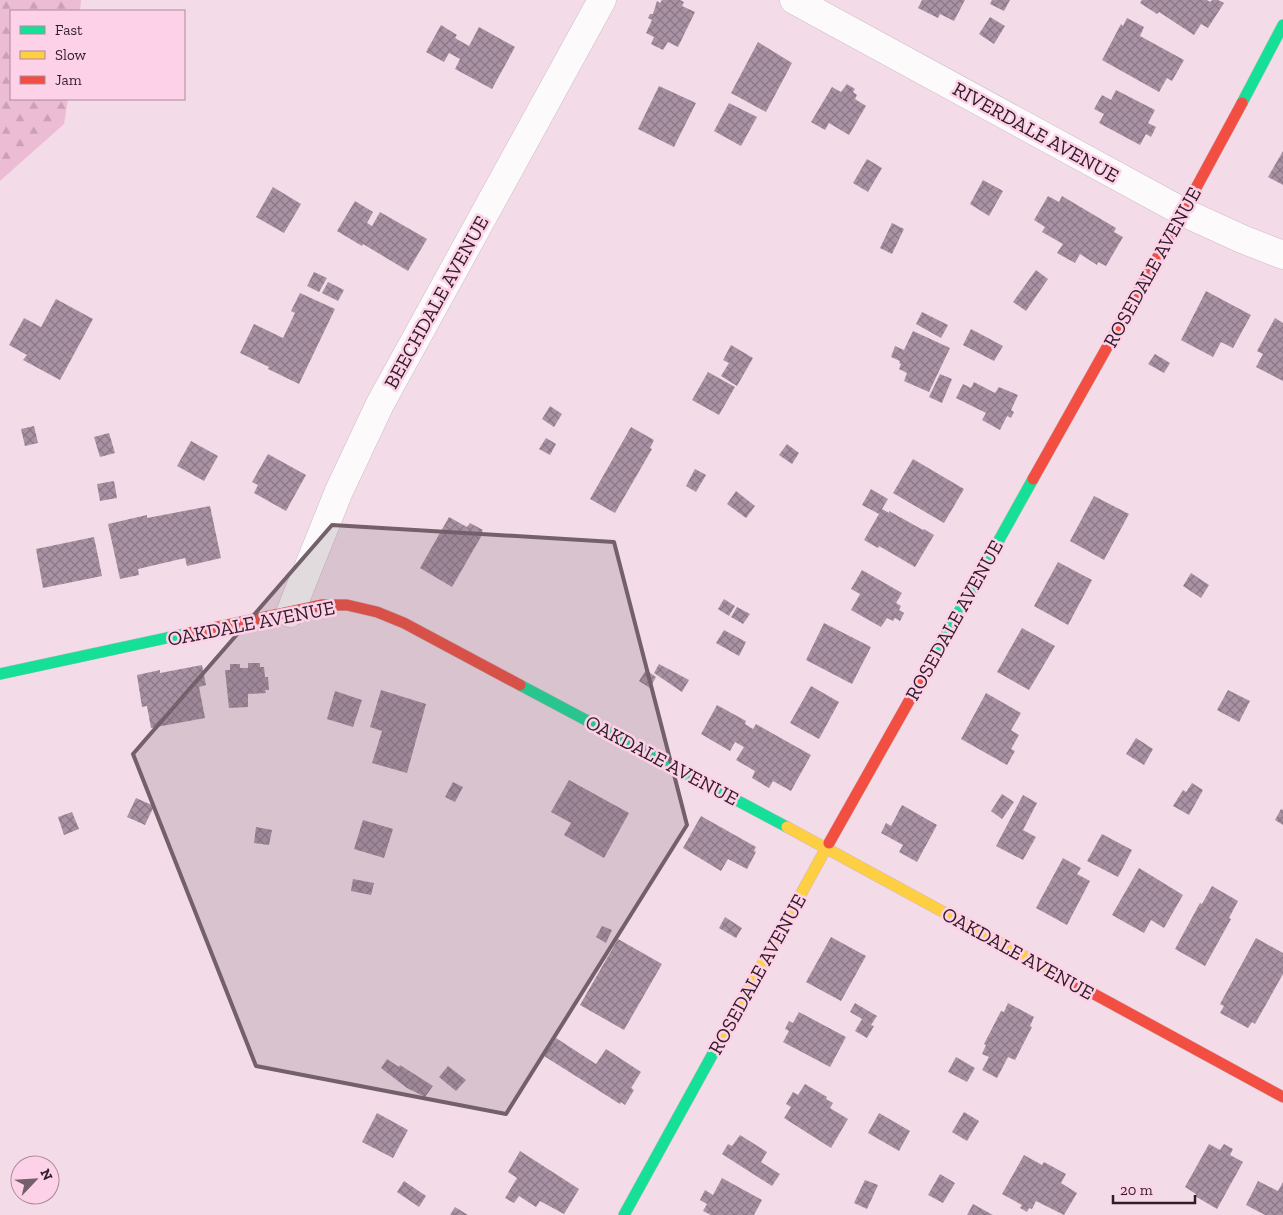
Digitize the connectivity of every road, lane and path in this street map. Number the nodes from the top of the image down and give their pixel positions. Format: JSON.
{"nodes":[{"id":1,"x":602,"y":0,"type":"edge"},
{"id":2,"x":794,"y":0,"type":"edge"},
{"id":3,"x":1283,"y":25,"type":"edge"},
{"id":4,"x":1183,"y":212,"type":"junction"},
{"id":5,"x":1283,"y":256,"type":"edge"},
{"id":6,"x":290,"y":613,"type":"junction"},
{"id":7,"x":0,"y":674,"type":"edge"},
{"id":8,"x":826,"y":848,"type":"junction"},
{"id":9,"x":1283,"y":1097,"type":"edge"},
{"id":10,"x":624,"y":1215,"type":"edge"}],
"edges":[{"from":1,"to":6,"type":"street","name":"BEECHDALE AVENUE"},
{"from":2,"to":4,"type":"street","name":"RIVERDALE AVENUE"},
{"from":3,"to":4,"type":"street","name":"ROSEDALE AVENUE"},
{"from":4,"to":5,"type":"street","name":"RIVERDALE AVENUE"},
{"from":4,"to":8,"type":"street","name":"ROSEDALE AVENUE"},
{"from":6,"to":7,"type":"street","name":"OAKDALE AVENUE"},
{"from":6,"to":8,"type":"street","name":"OAKDALE AVENUE"},
{"from":8,"to":9,"type":"street","name":"OAKDALE AVENUE"},
{"from":8,"to":10,"type":"street","name":"ROSEDALE AVENUE"}]}
